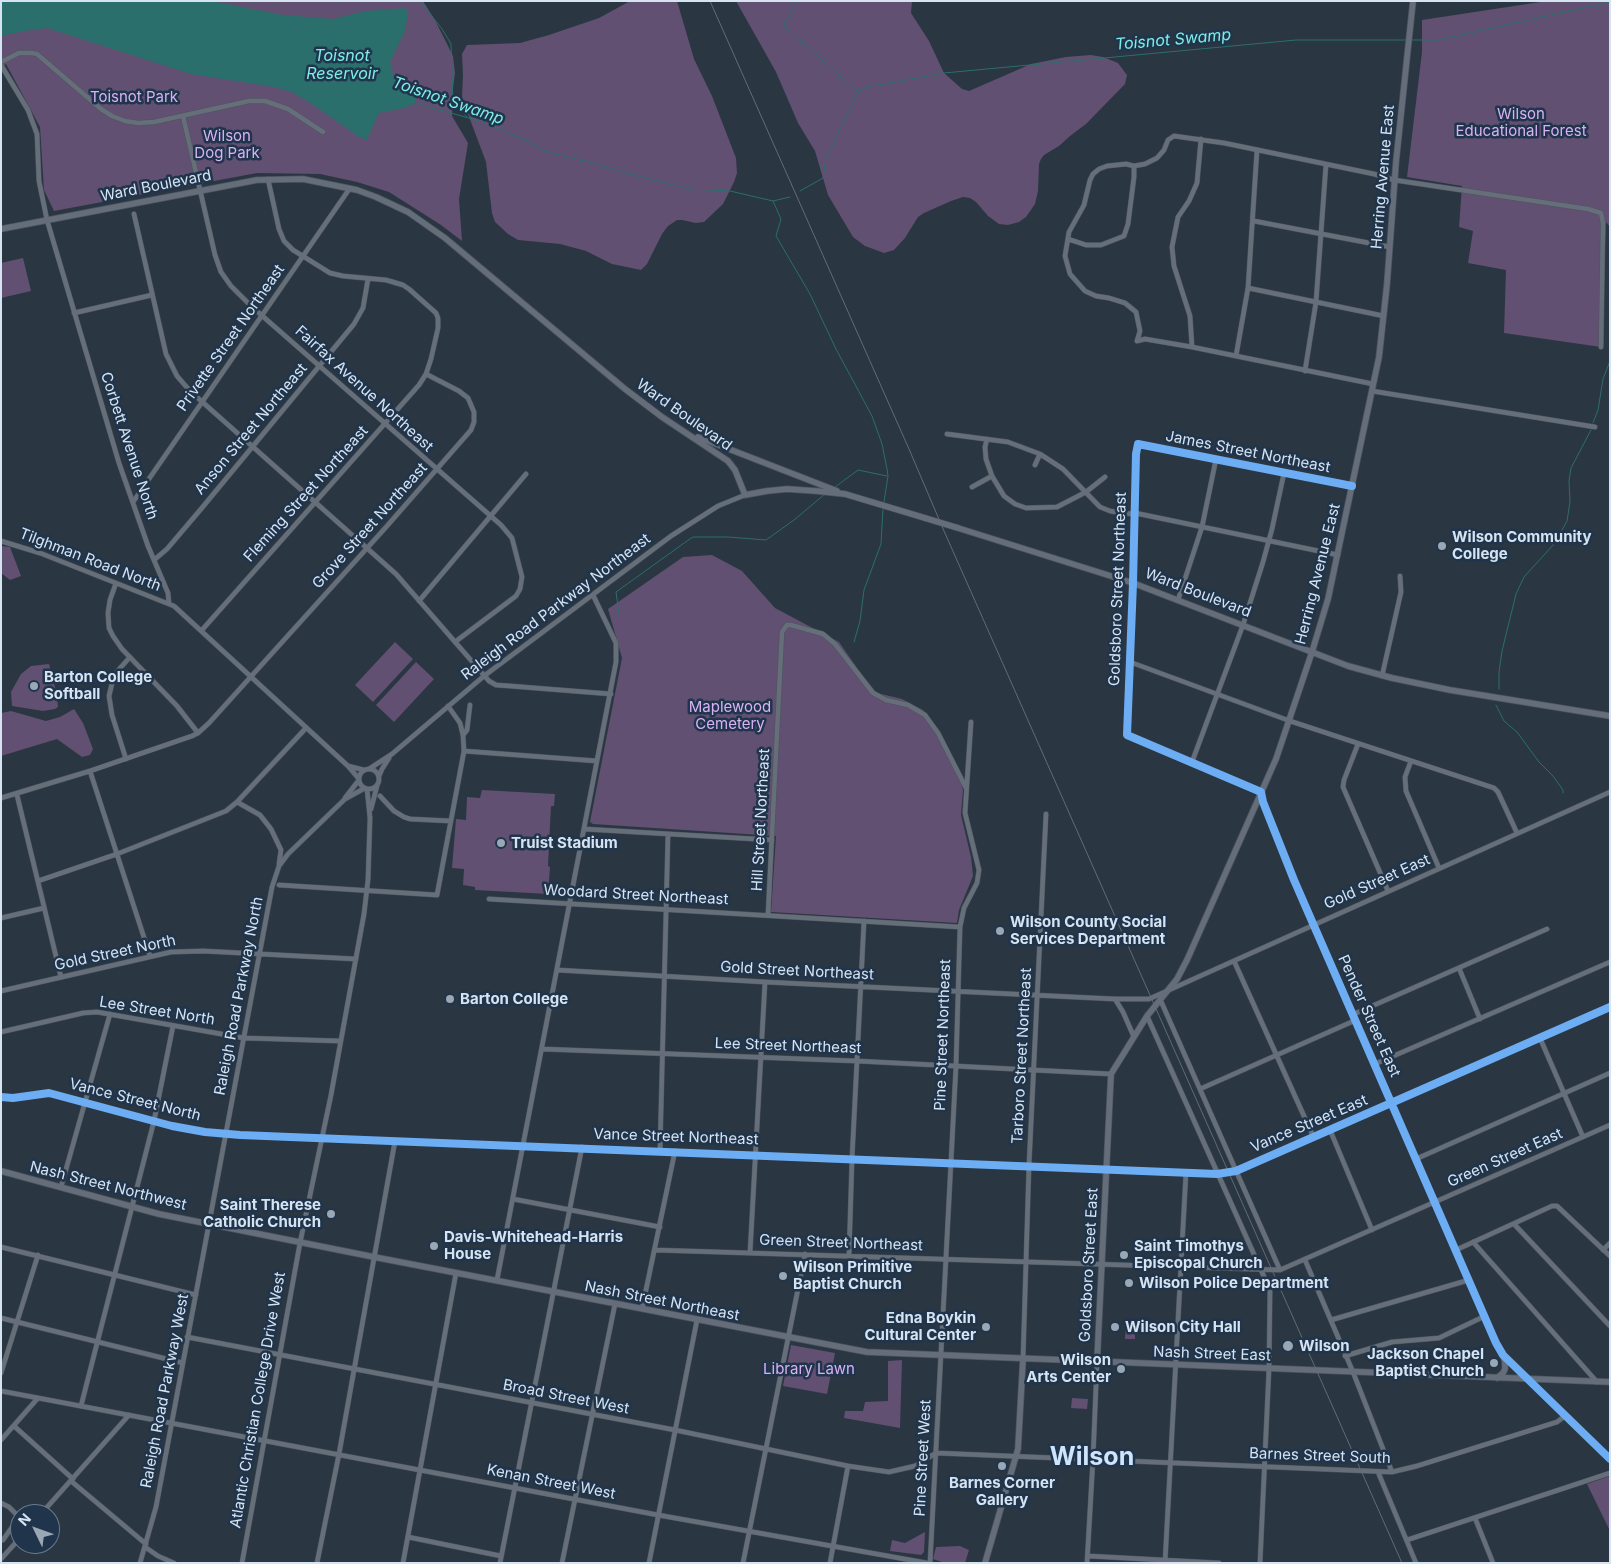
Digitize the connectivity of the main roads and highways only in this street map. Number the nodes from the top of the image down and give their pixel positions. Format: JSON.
{"nodes":[{"id":1,"x":1413,"y":1,"type":"edge"},
{"id":2,"x":1,"y":229,"type":"edge"},
{"id":3,"x":683,"y":431,"type":"junction"},
{"id":4,"x":845,"y":494,"type":"junction"},
{"id":5,"x":1312,"y":652,"type":"junction"},
{"id":6,"x":1609,"y":717,"type":"edge"},
{"id":7,"x":1158,"y":1001,"type":"joint"},
{"id":8,"x":1,"y":1171,"type":"edge"},
{"id":9,"x":300,"y":1242,"type":"joint"},
{"id":10,"x":1503,"y":1355,"type":"road end"},
{"id":11,"x":1023,"y":1359,"type":"junction"},
{"id":12,"x":1097,"y":1362,"type":"junction"},
{"id":13,"x":1496,"y":1378,"type":"junction"},
{"id":14,"x":1610,"y":1382,"type":"edge"},
{"id":15,"x":984,"y":1563,"type":"edge"}],
"edges":[{"from":1,"to":5,"type":"main road","name":"Herring Avenue East"},
{"from":2,"to":3,"type":"main road","name":"Ward Boulevard"},
{"from":3,"to":4,"type":"main road"},
{"from":3,"to":4,"type":"main road","name":"Ward Boulevard"},
{"from":4,"to":5,"type":"main road","name":"Ward Boulevard","bridge":true},
{"from":5,"to":6,"type":"main road","name":"Ward Boulevard"},
{"from":5,"to":7,"type":"main road","name":"Herring Avenue East"},
{"from":7,"to":12,"type":"main road","name":"Goldsboro Street East"},
{"from":8,"to":9,"type":"main road","name":"Nash Street Northwest"},
{"from":9,"to":11,"type":"main road","name":"Nash Street Northeast"},
{"from":10,"to":13,"type":"main road"},
{"from":11,"to":12,"type":"main road","name":"Nash Street East"},
{"from":11,"to":15,"type":"main road"},
{"from":12,"to":13,"type":"main road","name":"Nash Street East"},
{"from":13,"to":14,"type":"main road","name":"Nash Street East"}]}
